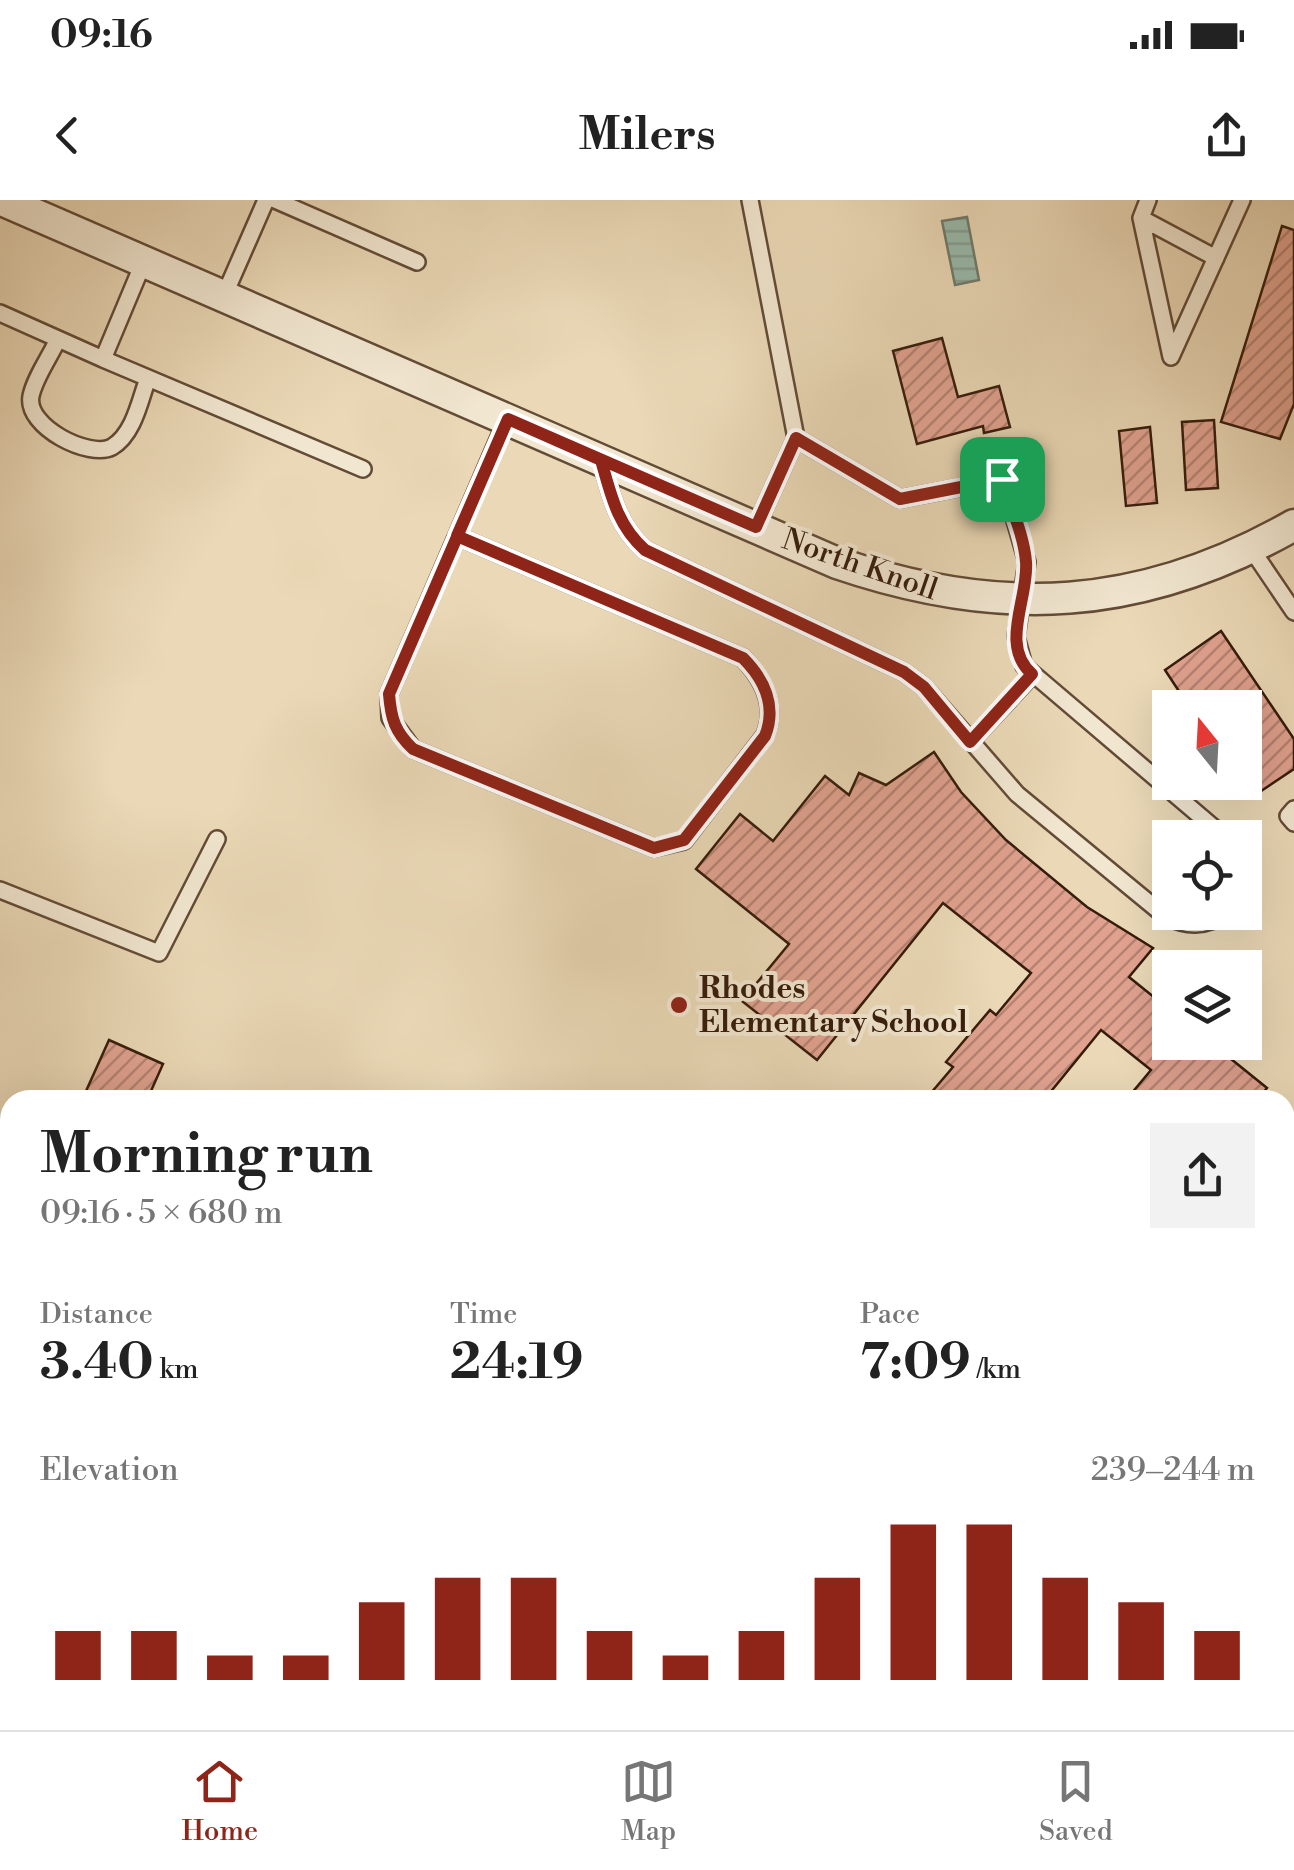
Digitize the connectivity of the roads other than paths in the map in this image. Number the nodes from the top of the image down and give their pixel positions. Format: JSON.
{"nodes":[{"id":1,"x":2,"y":200,"type":"edge"},
{"id":2,"x":266,"y":200,"type":"edge"},
{"id":3,"x":275,"y":200,"type":"edge"},
{"id":4,"x":750,"y":200,"type":"edge"},
{"id":5,"x":1148,"y":200,"type":"edge"},
{"id":6,"x":1242,"y":200,"type":"edge"},
{"id":7,"x":1141,"y":218,"type":"junction"},
{"id":8,"x":1216,"y":258,"type":"junction"},
{"id":9,"x":144,"y":262,"type":"junction"},
{"id":10,"x":417,"y":262,"type":"dead end"},
{"id":11,"x":224,"y":296,"type":"junction"},
{"id":12,"x":0,"y":313,"type":"edge"},
{"id":13,"x":58,"y":339,"type":"junction"},
{"id":14,"x":103,"y":359,"type":"junction"},
{"id":15,"x":148,"y":378,"type":"junction"},
{"id":16,"x":508,"y":419,"type":"junction"},
{"id":17,"x":796,"y":438,"type":"junction"},
{"id":18,"x":601,"y":460,"type":"junction"},
{"id":19,"x":363,"y":469,"type":"dead end"},
{"id":20,"x":1294,"y":525,"type":"edge"},
{"id":21,"x":756,"y":527,"type":"junction"},
{"id":22,"x":457,"y":536,"type":"junction"},
{"id":23,"x":1250,"y":547,"type":"junction"},
{"id":24,"x":1022,"y":600,"type":"junction"},
{"id":25,"x":1294,"y":612,"type":"edge"},
{"id":26,"x":1032,"y":674,"type":"junction"},
{"id":27,"x":970,"y":742,"type":"junction"},
{"id":28,"x":1294,"y":809,"type":"edge"},
{"id":29,"x":1205,"y":820,"type":"edge"},
{"id":30,"x":1294,"y":823,"type":"edge"},
{"id":31,"x":217,"y":839,"type":"dead end"},
{"id":32,"x":0,"y":890,"type":"edge"},
{"id":33,"x":1152,"y":905,"type":"edge"}],
"edges":[{"from":1,"to":9,"type":"street","name":"North Knoll"},
{"from":2,"to":11,"type":"lane"},
{"from":3,"to":10,"type":"lane"},
{"from":4,"to":17,"type":"lane"},
{"from":5,"to":7,"type":"lane"},
{"from":6,"to":8,"type":"lane"},
{"from":7,"to":8,"type":"lane"},
{"from":7,"to":8,"type":"lane"},
{"from":9,"to":11,"type":"street","name":"North Knoll"},
{"from":9,"to":14,"type":"lane"},
{"from":11,"to":16,"type":"street","name":"North Knoll"},
{"from":12,"to":13,"type":"lane"},
{"from":13,"to":14,"type":"lane"},
{"from":13,"to":15,"type":"lane"},
{"from":14,"to":15,"type":"lane"},
{"from":15,"to":19,"type":"lane"},
{"from":16,"to":18,"type":"street","name":"North Knoll"},
{"from":16,"to":22,"type":"lane"},
{"from":17,"to":21,"type":"lane"},
{"from":17,"to":24,"type":"lane"},
{"from":18,"to":21,"type":"street","name":"North Knoll"},
{"from":18,"to":27,"type":"lane"},
{"from":20,"to":23,"type":"street","name":"North Knoll"},
{"from":21,"to":24,"type":"street","name":"North Knoll"},
{"from":22,"to":22,"type":"lane"},
{"from":23,"to":24,"type":"street","name":"North Knoll"},
{"from":23,"to":25,"type":"lane"},
{"from":24,"to":26,"type":"lane"},
{"from":26,"to":27,"type":"lane"},
{"from":26,"to":29,"type":"lane"},
{"from":27,"to":33,"type":"lane"},
{"from":28,"to":30,"type":"lane"},
{"from":31,"to":32,"type":"lane"}]}
